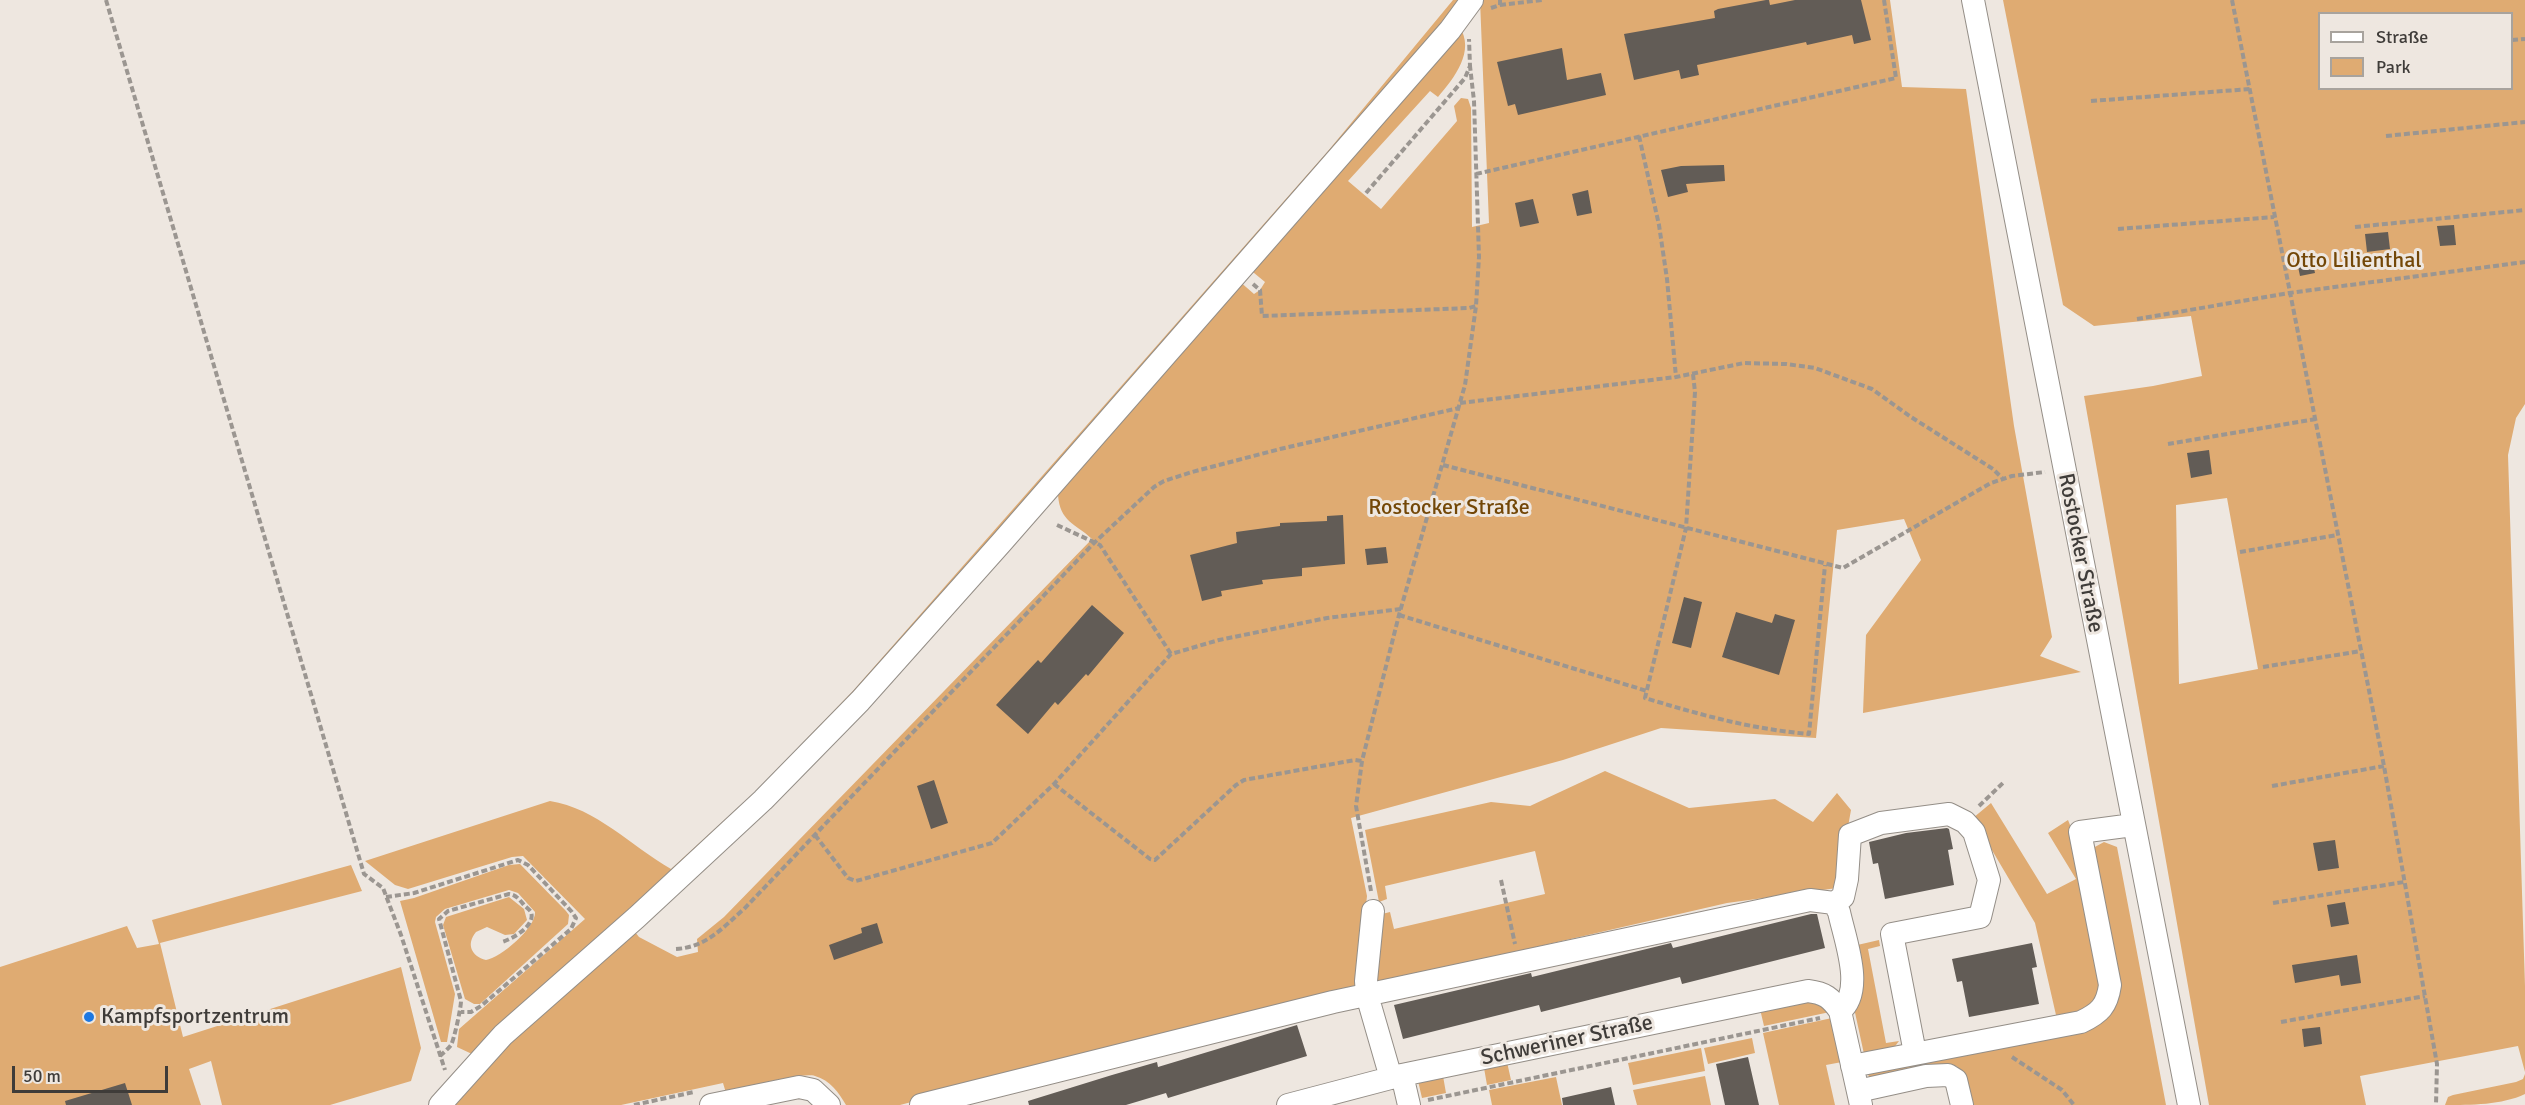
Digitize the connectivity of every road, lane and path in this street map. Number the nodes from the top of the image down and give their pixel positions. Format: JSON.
{"nodes":[{"id":1,"x":106,"y":0,"type":"edge"},
{"id":2,"x":1542,"y":0,"type":"edge"},
{"id":3,"x":1884,"y":0,"type":"edge"},
{"id":4,"x":1973,"y":0,"type":"edge"},
{"id":5,"x":2232,"y":0,"type":"edge"},
{"id":6,"x":1500,"y":5,"type":"dead end"},
{"id":7,"x":1466,"y":8,"type":"edge"},
{"id":8,"x":1470,"y":66,"type":"junction"},
{"id":9,"x":2250,"y":89,"type":"junction"},
{"id":10,"x":2091,"y":101,"type":"dead end"},
{"id":11,"x":2525,"y":122,"type":"edge"},
{"id":12,"x":1639,"y":136,"type":"junction"},
{"id":13,"x":2386,"y":136,"type":"dead end"},
{"id":14,"x":1476,"y":174,"type":"junction"},
{"id":15,"x":1366,"y":193,"type":"dead end"},
{"id":16,"x":2525,"y":210,"type":"edge"},
{"id":17,"x":2274,"y":217,"type":"junction"},
{"id":18,"x":2355,"y":227,"type":"dead end"},
{"id":19,"x":2118,"y":229,"type":"dead end"},
{"id":20,"x":2525,"y":262,"type":"edge"},
{"id":21,"x":1239,"y":271,"type":"junction"},
{"id":22,"x":2289,"y":293,"type":"junction"},
{"id":23,"x":1476,"y":306,"type":"junction"},
{"id":24,"x":2137,"y":319,"type":"dead end"},
{"id":25,"x":1693,"y":374,"type":"junction"},
{"id":26,"x":1676,"y":377,"type":"junction"},
{"id":27,"x":1459,"y":406,"type":"junction"},
{"id":28,"x":2316,"y":419,"type":"junction"},
{"id":29,"x":2168,"y":444,"type":"dead end"},
{"id":30,"x":1443,"y":465,"type":"junction"},
{"id":31,"x":2064,"y":470,"type":"junction"},
{"id":32,"x":2003,"y":479,"type":"junction"},
{"id":33,"x":1057,"y":525,"type":"dead end"},
{"id":34,"x":1686,"y":528,"type":"junction"},
{"id":35,"x":2337,"y":535,"type":"junction"},
{"id":36,"x":1093,"y":544,"type":"junction"},
{"id":37,"x":2240,"y":552,"type":"dead end"},
{"id":38,"x":1825,"y":565,"type":"junction"},
{"id":39,"x":1401,"y":609,"type":"junction"},
{"id":40,"x":1399,"y":615,"type":"junction"},
{"id":41,"x":2361,"y":651,"type":"junction"},
{"id":42,"x":1172,"y":654,"type":"junction"},
{"id":43,"x":2263,"y":667,"type":"dead end"},
{"id":44,"x":1647,"y":691,"type":"junction"},
{"id":45,"x":1362,"y":761,"type":"junction"},
{"id":46,"x":2384,"y":766,"type":"junction"},
{"id":47,"x":2004,"y":782,"type":"dead end"},
{"id":48,"x":1053,"y":784,"type":"junction"},
{"id":49,"x":2272,"y":786,"type":"dead end"},
{"id":50,"x":1994,"y":790,"type":"dead end"},
{"id":51,"x":2133,"y":825,"type":"junction"},
{"id":52,"x":816,"y":835,"type":"junction"},
{"id":53,"x":1502,"y":880,"type":"dead end"},
{"id":54,"x":2404,"y":882,"type":"junction"},
{"id":55,"x":387,"y":897,"type":"junction"},
{"id":56,"x":1834,"y":903,"type":"junction"},
{"id":57,"x":2273,"y":903,"type":"dead end"},
{"id":58,"x":1373,"y":911,"type":"joint"},
{"id":59,"x":502,"y":942,"type":"dead end"},
{"id":60,"x":676,"y":949,"type":"dead end"},
{"id":61,"x":1519,"y":961,"type":"junction"},
{"id":62,"x":1367,"y":995,"type":"junction"},
{"id":63,"x":2425,"y":996,"type":"junction"},
{"id":64,"x":1840,"y":1011,"type":"junction"},
{"id":65,"x":460,"y":1012,"type":"junction"},
{"id":66,"x":2281,"y":1022,"type":"dead end"},
{"id":67,"x":1987,"y":1040,"type":"junction"},
{"id":68,"x":1915,"y":1053,"type":"junction"},
{"id":69,"x":440,"y":1056,"type":"junction"},
{"id":70,"x":1852,"y":1066,"type":"junction"},
{"id":71,"x":1396,"y":1077,"type":"junction"},
{"id":72,"x":446,"y":1098,"type":"edge"},
{"id":73,"x":704,"y":1098,"type":"edge"},
{"id":74,"x":1859,"y":1098,"type":"edge"},
{"id":75,"x":634,"y":1105,"type":"edge"},
{"id":76,"x":829,"y":1105,"type":"edge"},
{"id":77,"x":921,"y":1105,"type":"edge"},
{"id":78,"x":1288,"y":1105,"type":"edge"},
{"id":79,"x":1409,"y":1105,"type":"edge"},
{"id":80,"x":1962,"y":1105,"type":"edge"},
{"id":81,"x":2074,"y":1105,"type":"edge"},
{"id":82,"x":2189,"y":1105,"type":"edge"},
{"id":83,"x":2436,"y":1105,"type":"edge"}],
"edges":[{"from":1,"to":55,"type":"path"},
{"from":2,"to":6,"type":"path"},
{"from":3,"to":12,"type":"path"},
{"from":4,"to":31,"type":"street","name":"Rostocker Straße"},
{"from":5,"to":9,"type":"path"},
{"from":7,"to":8,"type":"path"},
{"from":7,"to":21,"type":"street"},
{"from":8,"to":14,"type":"path"},
{"from":8,"to":15,"type":"path"},
{"from":9,"to":10,"type":"path"},
{"from":9,"to":17,"type":"path"},
{"from":11,"to":13,"type":"path"},
{"from":12,"to":14,"type":"path"},
{"from":12,"to":26,"type":"path"},
{"from":14,"to":23,"type":"path"},
{"from":16,"to":18,"type":"path"},
{"from":17,"to":19,"type":"path"},
{"from":17,"to":22,"type":"path"},
{"from":20,"to":22,"type":"path"},
{"from":21,"to":23,"type":"path"},
{"from":21,"to":72,"type":"street"},
{"from":22,"to":24,"type":"path"},
{"from":22,"to":28,"type":"path"},
{"from":23,"to":27,"type":"path"},
{"from":25,"to":26,"type":"path"},
{"from":25,"to":32,"type":"path"},
{"from":25,"to":34,"type":"path"},
{"from":26,"to":27,"type":"path"},
{"from":27,"to":30,"type":"path"},
{"from":27,"to":36,"type":"path"},
{"from":28,"to":29,"type":"path"},
{"from":28,"to":35,"type":"path"},
{"from":30,"to":34,"type":"path"},
{"from":30,"to":39,"type":"path"},
{"from":31,"to":32,"type":"path"},
{"from":31,"to":51,"type":"street","name":"Rostocker Straße"},
{"from":32,"to":38,"type":"path"},
{"from":33,"to":36,"type":"path"},
{"from":34,"to":38,"type":"path"},
{"from":34,"to":44,"type":"path"},
{"from":35,"to":37,"type":"path"},
{"from":35,"to":41,"type":"path"},
{"from":36,"to":42,"type":"path"},
{"from":36,"to":52,"type":"path"},
{"from":38,"to":44,"type":"path"},
{"from":39,"to":40,"type":"path"},
{"from":39,"to":42,"type":"path"},
{"from":40,"to":44,"type":"path"},
{"from":40,"to":45,"type":"path"},
{"from":41,"to":43,"type":"path"},
{"from":41,"to":46,"type":"path"},
{"from":42,"to":48,"type":"path"},
{"from":45,"to":48,"type":"path"},
{"from":45,"to":58,"type":"path"},
{"from":46,"to":49,"type":"path"},
{"from":46,"to":54,"type":"path"},
{"from":47,"to":50,"type":"path"},
{"from":48,"to":52,"type":"path"},
{"from":51,"to":67,"type":"street"},
{"from":51,"to":82,"type":"street","name":"Rostocker Straße"},
{"from":52,"to":60,"type":"path"},
{"from":53,"to":61,"type":"path"},
{"from":54,"to":57,"type":"path"},
{"from":54,"to":63,"type":"path"},
{"from":55,"to":65,"type":"path"},
{"from":55,"to":69,"type":"path"},
{"from":56,"to":61,"type":"street"},
{"from":56,"to":64,"type":"street"},
{"from":56,"to":68,"type":"street"},
{"from":58,"to":62,"type":"street"},
{"from":59,"to":65,"type":"path"},
{"from":61,"to":62,"type":"street"},
{"from":62,"to":71,"type":"street"},
{"from":62,"to":77,"type":"street"},
{"from":63,"to":66,"type":"path"},
{"from":63,"to":83,"type":"path"},
{"from":64,"to":70,"type":"street"},
{"from":64,"to":71,"type":"street","name":"Schweriner Straße"},
{"from":64,"to":79,"type":"path"},
{"from":65,"to":69,"type":"path"},
{"from":67,"to":68,"type":"street"},
{"from":67,"to":81,"type":"path"},
{"from":68,"to":70,"type":"street"},
{"from":69,"to":72,"type":"path"},
{"from":70,"to":74,"type":"street"},
{"from":71,"to":78,"type":"street","name":"Schweriner Straße"},
{"from":71,"to":79,"type":"street"},
{"from":73,"to":75,"type":"path"},
{"from":73,"to":76,"type":"street"},
{"from":74,"to":80,"type":"street"}]}
